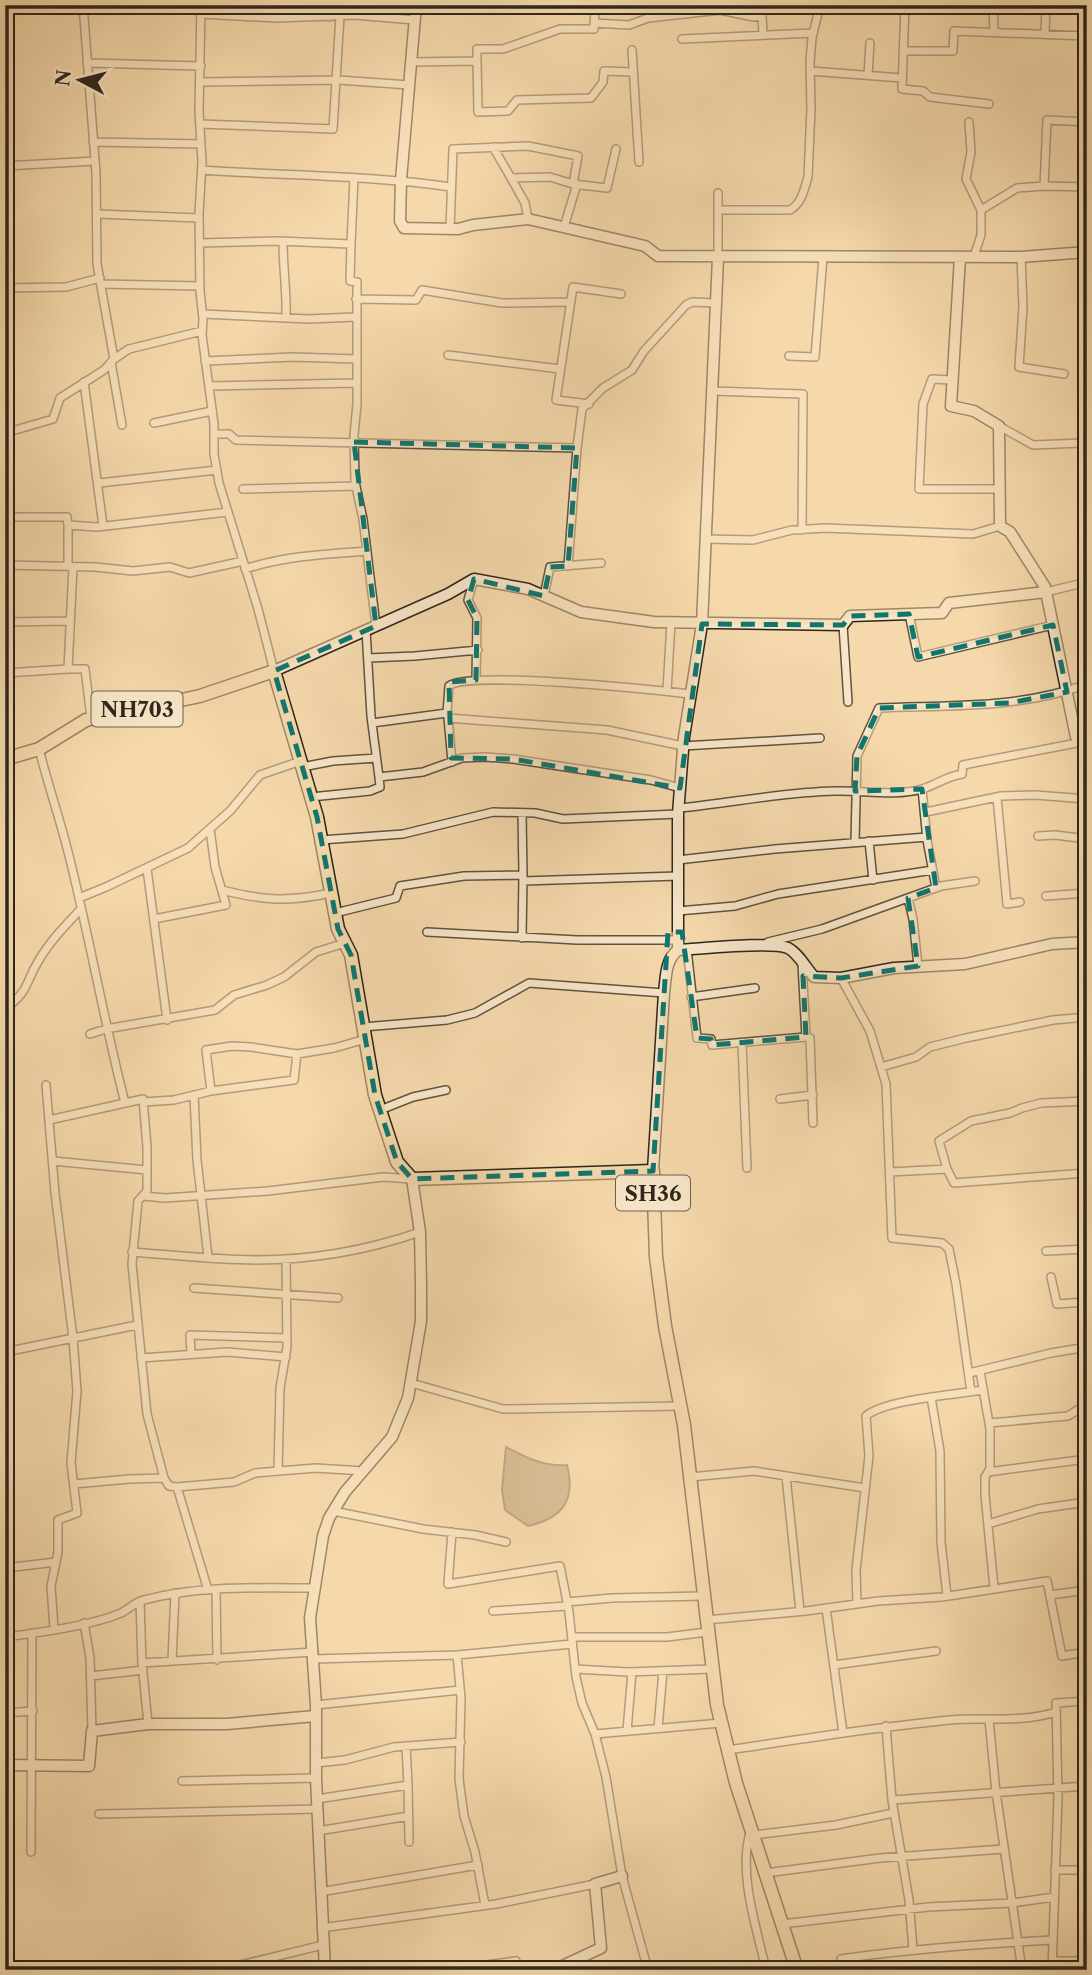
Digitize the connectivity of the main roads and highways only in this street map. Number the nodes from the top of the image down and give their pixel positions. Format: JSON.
{"nodes":[{"id":1,"x":5,"y":759,"type":"edge"},
{"id":2,"x":412,"y":1179,"type":"joint"},
{"id":3,"x":797,"y":1970,"type":"edge"}],
"edges":[{"from":1,"to":2,"type":"highway","number":"NH703"},
{"from":2,"to":3,"type":"highway","number":"SH36"}]}
